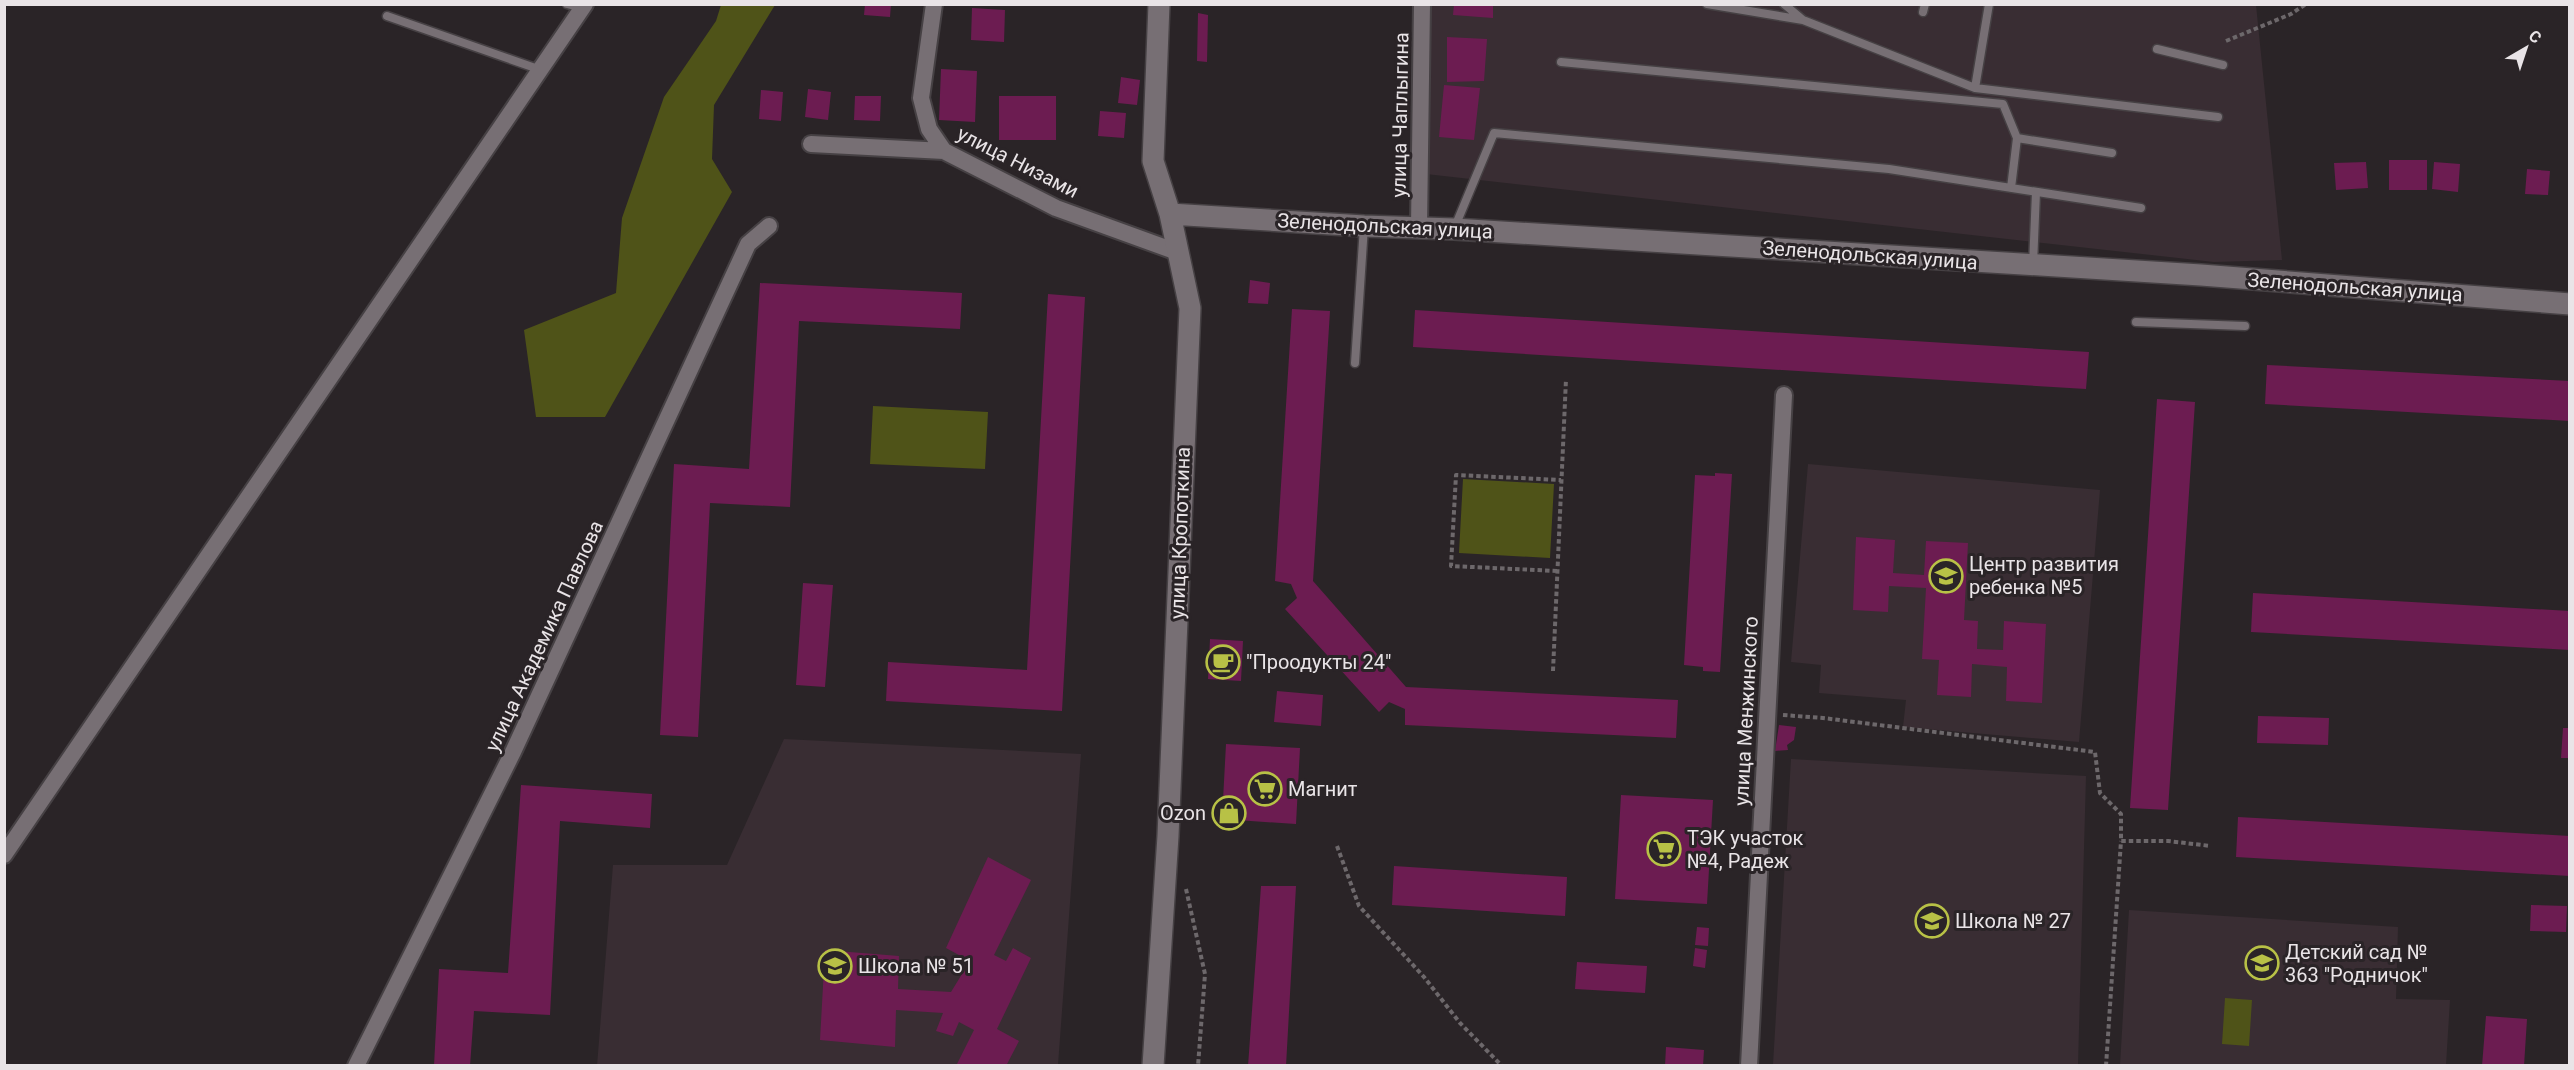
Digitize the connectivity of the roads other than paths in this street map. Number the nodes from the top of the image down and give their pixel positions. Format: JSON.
{"nodes":[{"id":1,"x":934,"y":4,"type":"edge"},
{"id":2,"x":1159,"y":4,"type":"edge"},
{"id":3,"x":1422,"y":4,"type":"edge"},
{"id":4,"x":1707,"y":4,"type":"edge"},
{"id":5,"x":1784,"y":4,"type":"edge"},
{"id":6,"x":1989,"y":4,"type":"edge"},
{"id":7,"x":578,"y":6,"type":"edge"},
{"id":8,"x":387,"y":15,"type":"dead end"},
{"id":9,"x":1803,"y":20,"type":"junction"},
{"id":10,"x":2157,"y":49,"type":"dead end"},
{"id":11,"x":1561,"y":62,"type":"dead end"},
{"id":12,"x":2223,"y":65,"type":"dead end"},
{"id":13,"x":541,"y":70,"type":"junction"},
{"id":14,"x":1975,"y":88,"type":"junction"},
{"id":15,"x":2218,"y":117,"type":"dead end"},
{"id":16,"x":2017,"y":138,"type":"junction"},
{"id":17,"x":811,"y":144,"type":"dead end"},
{"id":18,"x":944,"y":151,"type":"junction"},
{"id":19,"x":2112,"y":153,"type":"dead end"},
{"id":20,"x":2011,"y":188,"type":"junction"},
{"id":21,"x":2036,"y":192,"type":"junction"},
{"id":22,"x":2141,"y":208,"type":"dead end"},
{"id":23,"x":1170,"y":214,"type":"junction"},
{"id":24,"x":769,"y":226,"type":"dead end"},
{"id":25,"x":1364,"y":226,"type":"junction"},
{"id":26,"x":1419,"y":227,"type":"junction"},
{"id":27,"x":1454,"y":229,"type":"junction"},
{"id":28,"x":1180,"y":253,"type":"junction"},
{"id":29,"x":2032,"y":266,"type":"junction"},
{"id":30,"x":2570,"y":304,"type":"edge"},
{"id":31,"x":2136,"y":322,"type":"dead end"},
{"id":32,"x":2245,"y":326,"type":"dead end"},
{"id":33,"x":1355,"y":363,"type":"dead end"},
{"id":34,"x":1784,"y":395,"type":"dead end"},
{"id":35,"x":4,"y":855,"type":"edge"},
{"id":36,"x":356,"y":1065,"type":"edge"},
{"id":37,"x":1153,"y":1065,"type":"edge"},
{"id":38,"x":1749,"y":1065,"type":"edge"}],
"edges":[{"from":1,"to":18,"type":"street","name":"улица Низами"},
{"from":2,"to":23,"type":"street","name":"улица Кропоткина"},
{"from":3,"to":26,"type":"street","name":"улица Чаплыгина"},
{"from":4,"to":9,"type":"lane"},
{"from":5,"to":9,"type":"lane"},
{"from":6,"to":14,"type":"lane"},
{"from":7,"to":13,"type":"street"},
{"from":8,"to":13,"type":"lane"},
{"from":9,"to":14,"type":"lane"},
{"from":10,"to":12,"type":"lane"},
{"from":11,"to":16,"type":"lane"},
{"from":13,"to":35,"type":"street"},
{"from":14,"to":15,"type":"lane"},
{"from":16,"to":19,"type":"lane"},
{"from":16,"to":20,"type":"lane"},
{"from":17,"to":18,"type":"street"},
{"from":18,"to":28,"type":"street","name":"улица Низами"},
{"from":20,"to":21,"type":"lane"},
{"from":20,"to":27,"type":"lane"},
{"from":21,"to":22,"type":"lane"},
{"from":21,"to":29,"type":"lane"},
{"from":23,"to":25,"type":"street","name":"Зеленодольская улица"},
{"from":23,"to":28,"type":"street","name":"улица Кропоткина"},
{"from":24,"to":36,"type":"street","name":"улица Академика Павлова"},
{"from":25,"to":26,"type":"street","name":"Зеленодольская улица"},
{"from":25,"to":33,"type":"lane"},
{"from":26,"to":27,"type":"street","name":"Зеленодольская улица"},
{"from":27,"to":29,"type":"street","name":"Зеленодольская улица"},
{"from":28,"to":37,"type":"street","name":"улица Кропоткина"},
{"from":29,"to":30,"type":"street","name":"Зеленодольская улица"},
{"from":31,"to":32,"type":"lane"},
{"from":34,"to":38,"type":"street","name":"улица Менжинского"}]}
